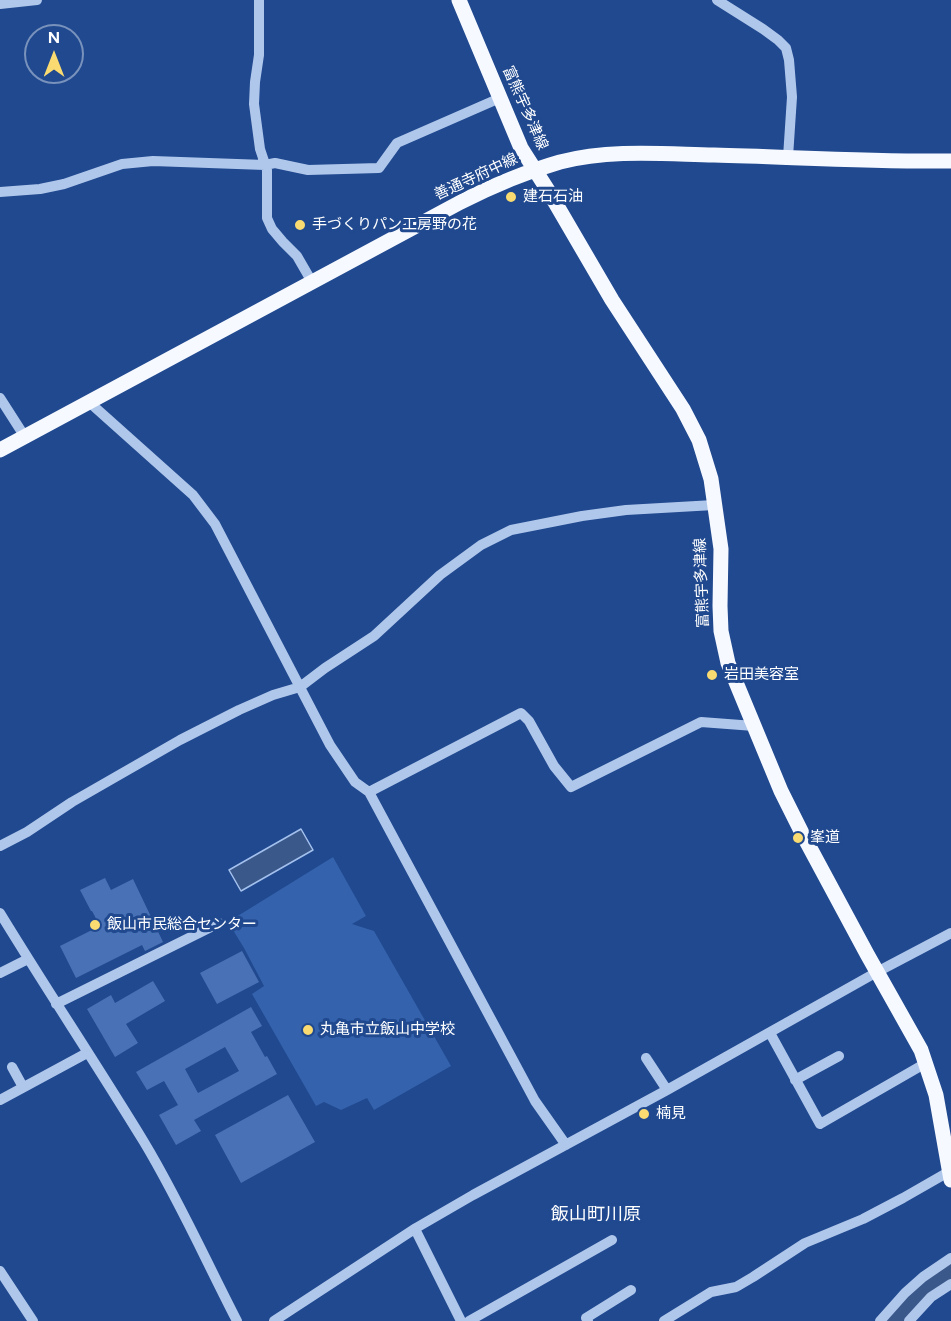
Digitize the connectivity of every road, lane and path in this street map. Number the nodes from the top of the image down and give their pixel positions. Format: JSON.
{"nodes":[{"id":1,"x":37,"y":0,"type":"edge"},
{"id":2,"x":259,"y":0,"type":"edge"},
{"id":3,"x":459,"y":0,"type":"edge"},
{"id":4,"x":717,"y":0,"type":"edge"},
{"id":5,"x":0,"y":4,"type":"edge"},
{"id":6,"x":500,"y":98,"type":"junction"},
{"id":7,"x":788,"y":157,"type":"junction"},
{"id":8,"x":951,"y":162,"type":"edge"},
{"id":9,"x":265,"y":165,"type":"junction"},
{"id":10,"x":535,"y":170,"type":"junction"},
{"id":11,"x":0,"y":192,"type":"edge"},
{"id":12,"x":312,"y":282,"type":"junction"},
{"id":13,"x":0,"y":398,"type":"edge"},
{"id":14,"x":89,"y":402,"type":"junction"},
{"id":15,"x":25,"y":437,"type":"junction"},
{"id":16,"x":0,"y":450,"type":"edge"},
{"id":17,"x":714,"y":505,"type":"junction"},
{"id":18,"x":300,"y":687,"type":"junction"},
{"id":19,"x":754,"y":726,"type":"junction"},
{"id":20,"x":369,"y":792,"type":"junction"},
{"id":21,"x":0,"y":846,"type":"edge"},
{"id":22,"x":0,"y":913,"type":"edge"},
{"id":23,"x":219,"y":923,"type":"dead end"},
{"id":24,"x":951,"y":933,"type":"edge"},
{"id":25,"x":28,"y":959,"type":"junction"},
{"id":26,"x":877,"y":972,"type":"junction"},
{"id":27,"x":0,"y":973,"type":"edge"},
{"id":28,"x":56,"y":1004,"type":"junction"},
{"id":29,"x":770,"y":1033,"type":"junction"},
{"id":30,"x":87,"y":1053,"type":"junction"},
{"id":31,"x":839,"y":1056,"type":"dead end"},
{"id":32,"x":646,"y":1058,"type":"dead end"},
{"id":33,"x":926,"y":1063,"type":"junction"},
{"id":34,"x":12,"y":1067,"type":"dead end"},
{"id":35,"x":795,"y":1080,"type":"junction"},
{"id":36,"x":23,"y":1087,"type":"junction"},
{"id":37,"x":667,"y":1090,"type":"junction"},
{"id":38,"x":0,"y":1100,"type":"edge"},
{"id":39,"x":566,"y":1145,"type":"junction"},
{"id":40,"x":950,"y":1175,"type":"edge"},
{"id":41,"x":415,"y":1229,"type":"junction"},
{"id":42,"x":612,"y":1240,"type":"dead end"},
{"id":43,"x":951,"y":1258,"type":"edge"},
{"id":44,"x":0,"y":1271,"type":"edge"},
{"id":45,"x":951,"y":1284,"type":"edge"},
{"id":46,"x":631,"y":1290,"type":"dead end"},
{"id":47,"x":33,"y":1321,"type":"edge"},
{"id":48,"x":237,"y":1321,"type":"edge"},
{"id":49,"x":274,"y":1321,"type":"edge"},
{"id":50,"x":461,"y":1321,"type":"edge"},
{"id":51,"x":469,"y":1321,"type":"edge"},
{"id":52,"x":588,"y":1321,"type":"edge"},
{"id":53,"x":664,"y":1321,"type":"edge"},
{"id":54,"x":880,"y":1321,"type":"edge"},
{"id":55,"x":909,"y":1321,"type":"edge"}],
"edges":[{"from":1,"to":5,"type":"street"},
{"from":2,"to":9,"type":"street"},
{"from":3,"to":6,"type":"main road","name":"富熊宇多津線"},
{"from":4,"to":7,"type":"street"},
{"from":6,"to":9,"type":"street"},
{"from":6,"to":10,"type":"main road","name":"富熊宇多津線"},
{"from":7,"to":8,"type":"main road","name":"善通寺府中線"},
{"from":7,"to":10,"type":"main road","name":"善通寺府中線"},
{"from":9,"to":11,"type":"street"},
{"from":9,"to":12,"type":"street"},
{"from":10,"to":12,"type":"main road","name":"善通寺府中線"},
{"from":10,"to":17,"type":"main road","name":"富熊宇多津線"},
{"from":12,"to":14,"type":"main road","name":"善通寺府中線"},
{"from":13,"to":15,"type":"street"},
{"from":14,"to":15,"type":"main road","name":"善通寺府中線"},
{"from":14,"to":18,"type":"street"},
{"from":15,"to":16,"type":"main road","name":"善通寺府中線"},
{"from":17,"to":18,"type":"street"},
{"from":17,"to":19,"type":"main road","name":"富熊宇多津線"},
{"from":18,"to":20,"type":"street"},
{"from":18,"to":21,"type":"street"},
{"from":19,"to":20,"type":"street"},
{"from":19,"to":26,"type":"main road","name":"富熊宇多津線"},
{"from":20,"to":39,"type":"street"},
{"from":22,"to":25,"type":"street"},
{"from":23,"to":28,"type":"street"},
{"from":24,"to":26,"type":"street"},
{"from":25,"to":27,"type":"street"},
{"from":25,"to":28,"type":"street"},
{"from":26,"to":29,"type":"street"},
{"from":26,"to":33,"type":"main road","name":"富熊宇多津線"},
{"from":28,"to":30,"type":"street"},
{"from":29,"to":35,"type":"street"},
{"from":29,"to":37,"type":"street"},
{"from":30,"to":36,"type":"street"},
{"from":30,"to":48,"type":"street"},
{"from":31,"to":35,"type":"street"},
{"from":32,"to":37,"type":"street"},
{"from":33,"to":35,"type":"street"},
{"from":33,"to":40,"type":"main road","name":"富熊宇多津線"},
{"from":34,"to":36,"type":"street"},
{"from":36,"to":38,"type":"street"},
{"from":37,"to":39,"type":"street"},
{"from":39,"to":41,"type":"street"},
{"from":40,"to":53,"type":"street"},
{"from":41,"to":49,"type":"street"},
{"from":41,"to":50,"type":"street"},
{"from":42,"to":51,"type":"street"},
{"from":43,"to":54,"type":"street"},
{"from":44,"to":47,"type":"street"},
{"from":45,"to":55,"type":"street"},
{"from":46,"to":52,"type":"street"}]}
